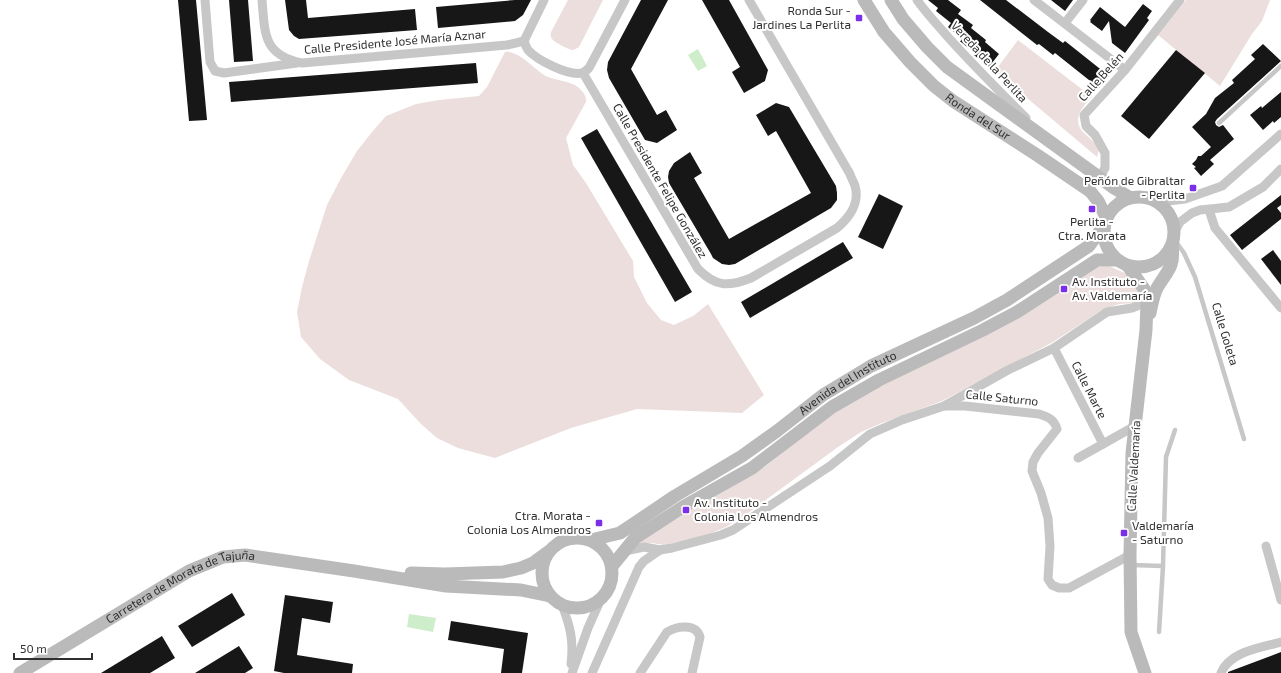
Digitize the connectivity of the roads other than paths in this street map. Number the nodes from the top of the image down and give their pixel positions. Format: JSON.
{"nodes":[{"id":1,"x":205,"y":0,"type":"edge"},
{"id":2,"x":262,"y":0,"type":"edge"},
{"id":3,"x":544,"y":0,"type":"edge"},
{"id":4,"x":625,"y":0,"type":"edge"},
{"id":5,"x":749,"y":0,"type":"edge"},
{"id":6,"x":864,"y":0,"type":"edge"},
{"id":7,"x":891,"y":0,"type":"edge"},
{"id":8,"x":918,"y":0,"type":"edge"},
{"id":9,"x":1034,"y":0,"type":"edge"},
{"id":10,"x":1083,"y":0,"type":"edge"},
{"id":11,"x":1180,"y":0,"type":"edge"},
{"id":12,"x":1065,"y":23,"type":"junction"},
{"id":13,"x":524,"y":41,"type":"junction"},
{"id":14,"x":302,"y":63,"type":"junction"},
{"id":15,"x":1281,"y":66,"type":"edge"},
{"id":16,"x":1125,"y":70,"type":"junction"},
{"id":17,"x":583,"y":73,"type":"junction"},
{"id":18,"x":1219,"y":123,"type":"dead end"},
{"id":19,"x":1281,"y":134,"type":"edge"},
{"id":20,"x":1046,"y":139,"type":"junction"},
{"id":21,"x":1281,"y":169,"type":"edge"},
{"id":22,"x":1100,"y":177,"type":"junction"},
{"id":23,"x":1129,"y":197,"type":"junction"},
{"id":24,"x":1159,"y":202,"type":"junction"},
{"id":25,"x":1209,"y":210,"type":"junction"},
{"id":26,"x":1105,"y":222,"type":"junction"},
{"id":27,"x":1174,"y":238,"type":"junction"},
{"id":28,"x":1123,"y":263,"type":"junction"},
{"id":29,"x":1150,"y":301,"type":"junction"},
{"id":30,"x":1132,"y":308,"type":"junction"},
{"id":31,"x":1281,"y":308,"type":"edge"},
{"id":32,"x":1146,"y":326,"type":"junction"},
{"id":33,"x":1054,"y":348,"type":"junction"},
{"id":34,"x":944,"y":406,"type":"junction"},
{"id":35,"x":1135,"y":426,"type":"junction"},
{"id":36,"x":1175,"y":430,"type":"dead end"},
{"id":37,"x":1244,"y":439,"type":"dead end"},
{"id":38,"x":1103,"y":444,"type":"junction"},
{"id":39,"x":1078,"y":458,"type":"dead end"},
{"id":40,"x":591,"y":540,"type":"junction"},
{"id":41,"x":1266,"y":546,"type":"dead end"},
{"id":42,"x":660,"y":550,"type":"junction"},
{"id":43,"x":625,"y":551,"type":"junction"},
{"id":44,"x":548,"y":552,"type":"junction"},
{"id":45,"x":1130,"y":560,"type":"junction"},
{"id":46,"x":612,"y":566,"type":"junction"},
{"id":47,"x":1163,"y":566,"type":"junction"},
{"id":48,"x":354,"y":571,"type":"junction"},
{"id":49,"x":550,"y":596,"type":"junction"},
{"id":50,"x":601,"y":600,"type":"junction"},
{"id":51,"x":1281,"y":600,"type":"edge"},
{"id":52,"x":562,"y":605,"type":"junction"},
{"id":53,"x":1159,"y":632,"type":"dead end"},
{"id":54,"x":1281,"y":642,"type":"edge"},
{"id":55,"x":20,"y":673,"type":"edge"},
{"id":56,"x":571,"y":673,"type":"edge"},
{"id":57,"x":592,"y":673,"type":"edge"},
{"id":58,"x":640,"y":673,"type":"edge"},
{"id":59,"x":692,"y":673,"type":"edge"},
{"id":60,"x":1145,"y":673,"type":"edge"},
{"id":61,"x":1221,"y":673,"type":"edge"}],
"edges":[{"from":1,"to":14,"type":"street"},
{"from":2,"to":14,"type":"street","name":"Calle Presidente José María Aznar"},
{"from":3,"to":13,"type":"street"},
{"from":4,"to":17,"type":"street"},
{"from":5,"to":17,"type":"street","name":"Calle Presidente Felipe González"},
{"from":6,"to":26,"type":"main road","name":"Ronda del Sur"},
{"from":7,"to":20,"type":"main road","name":"Ronda del Sur"},
{"from":8,"to":20,"type":"street","name":"Vereda de la Perlita"},
{"from":9,"to":12,"type":"street"},
{"from":10,"to":12,"type":"street"},
{"from":11,"to":16,"type":"street","name":"Calle Belén"},
{"from":12,"to":16,"type":"street"},
{"from":13,"to":14,"type":"street","name":"Calle Presidente José María Aznar"},
{"from":13,"to":17,"type":"street"},
{"from":15,"to":18,"type":"lane"},
{"from":16,"to":22,"type":"street","name":"Calle Belén"},
{"from":19,"to":24,"type":"street"},
{"from":20,"to":22,"type":"main road","name":"Ronda del Sur"},
{"from":21,"to":25,"type":"street"},
{"from":22,"to":23,"type":"main road","name":"Ronda del Sur"},
{"from":23,"to":24,"type":"main road"},
{"from":23,"to":26,"type":"main road"},
{"from":24,"to":27,"type":"main road"},
{"from":25,"to":27,"type":"street"},
{"from":25,"to":31,"type":"street"},
{"from":26,"to":28,"type":"main road"},
{"from":26,"to":40,"type":"main road","name":"Avenida del Instituto"},
{"from":27,"to":28,"type":"main road"},
{"from":27,"to":29,"type":"main road","name":"Calle Valdemaría"},
{"from":27,"to":37,"type":"lane","name":"Calle Goleta"},
{"from":28,"to":29,"type":"main road","name":"Calle Valdemaría"},
{"from":28,"to":43,"type":"main road","name":"Avenida del Instituto"},
{"from":29,"to":30,"type":"street"},
{"from":29,"to":32,"type":"main road","name":"Calle Valdemaría"},
{"from":30,"to":32,"type":"street"},
{"from":30,"to":33,"type":"street"},
{"from":32,"to":35,"type":"main road","name":"Calle Valdemaría"},
{"from":33,"to":34,"type":"street"},
{"from":33,"to":38,"type":"street","name":"Calle Marte"},
{"from":34,"to":42,"type":"street"},
{"from":34,"to":45,"type":"street","name":"Calle Saturno"},
{"from":35,"to":38,"type":"street"},
{"from":35,"to":45,"type":"main road","name":"Calle Valdemaría"},
{"from":36,"to":47,"type":"lane"},
{"from":38,"to":39,"type":"street"},
{"from":40,"to":44,"type":"main road"},
{"from":40,"to":46,"type":"main road"},
{"from":41,"to":51,"type":"street"},
{"from":42,"to":43,"type":"street"},
{"from":42,"to":57,"type":"street"},
{"from":43,"to":46,"type":"main road","name":"Avenida del Instituto"},
{"from":44,"to":48,"type":"main road","name":"Carretera de Morata de Tajuña"},
{"from":44,"to":49,"type":"main road"},
{"from":45,"to":47,"type":"lane"},
{"from":45,"to":60,"type":"main road","name":"Calle Valdemaría"},
{"from":46,"to":50,"type":"main road"},
{"from":47,"to":53,"type":"lane"},
{"from":48,"to":49,"type":"main road","name":"Carretera de Morata de Tajuña"},
{"from":48,"to":55,"type":"main road","name":"Carretera de Morata de Tajuña"},
{"from":49,"to":52,"type":"main road"},
{"from":50,"to":52,"type":"main road"},
{"from":50,"to":56,"type":"street"},
{"from":52,"to":56,"type":"street"},
{"from":54,"to":61,"type":"street"},
{"from":58,"to":59,"type":"street"}]}
